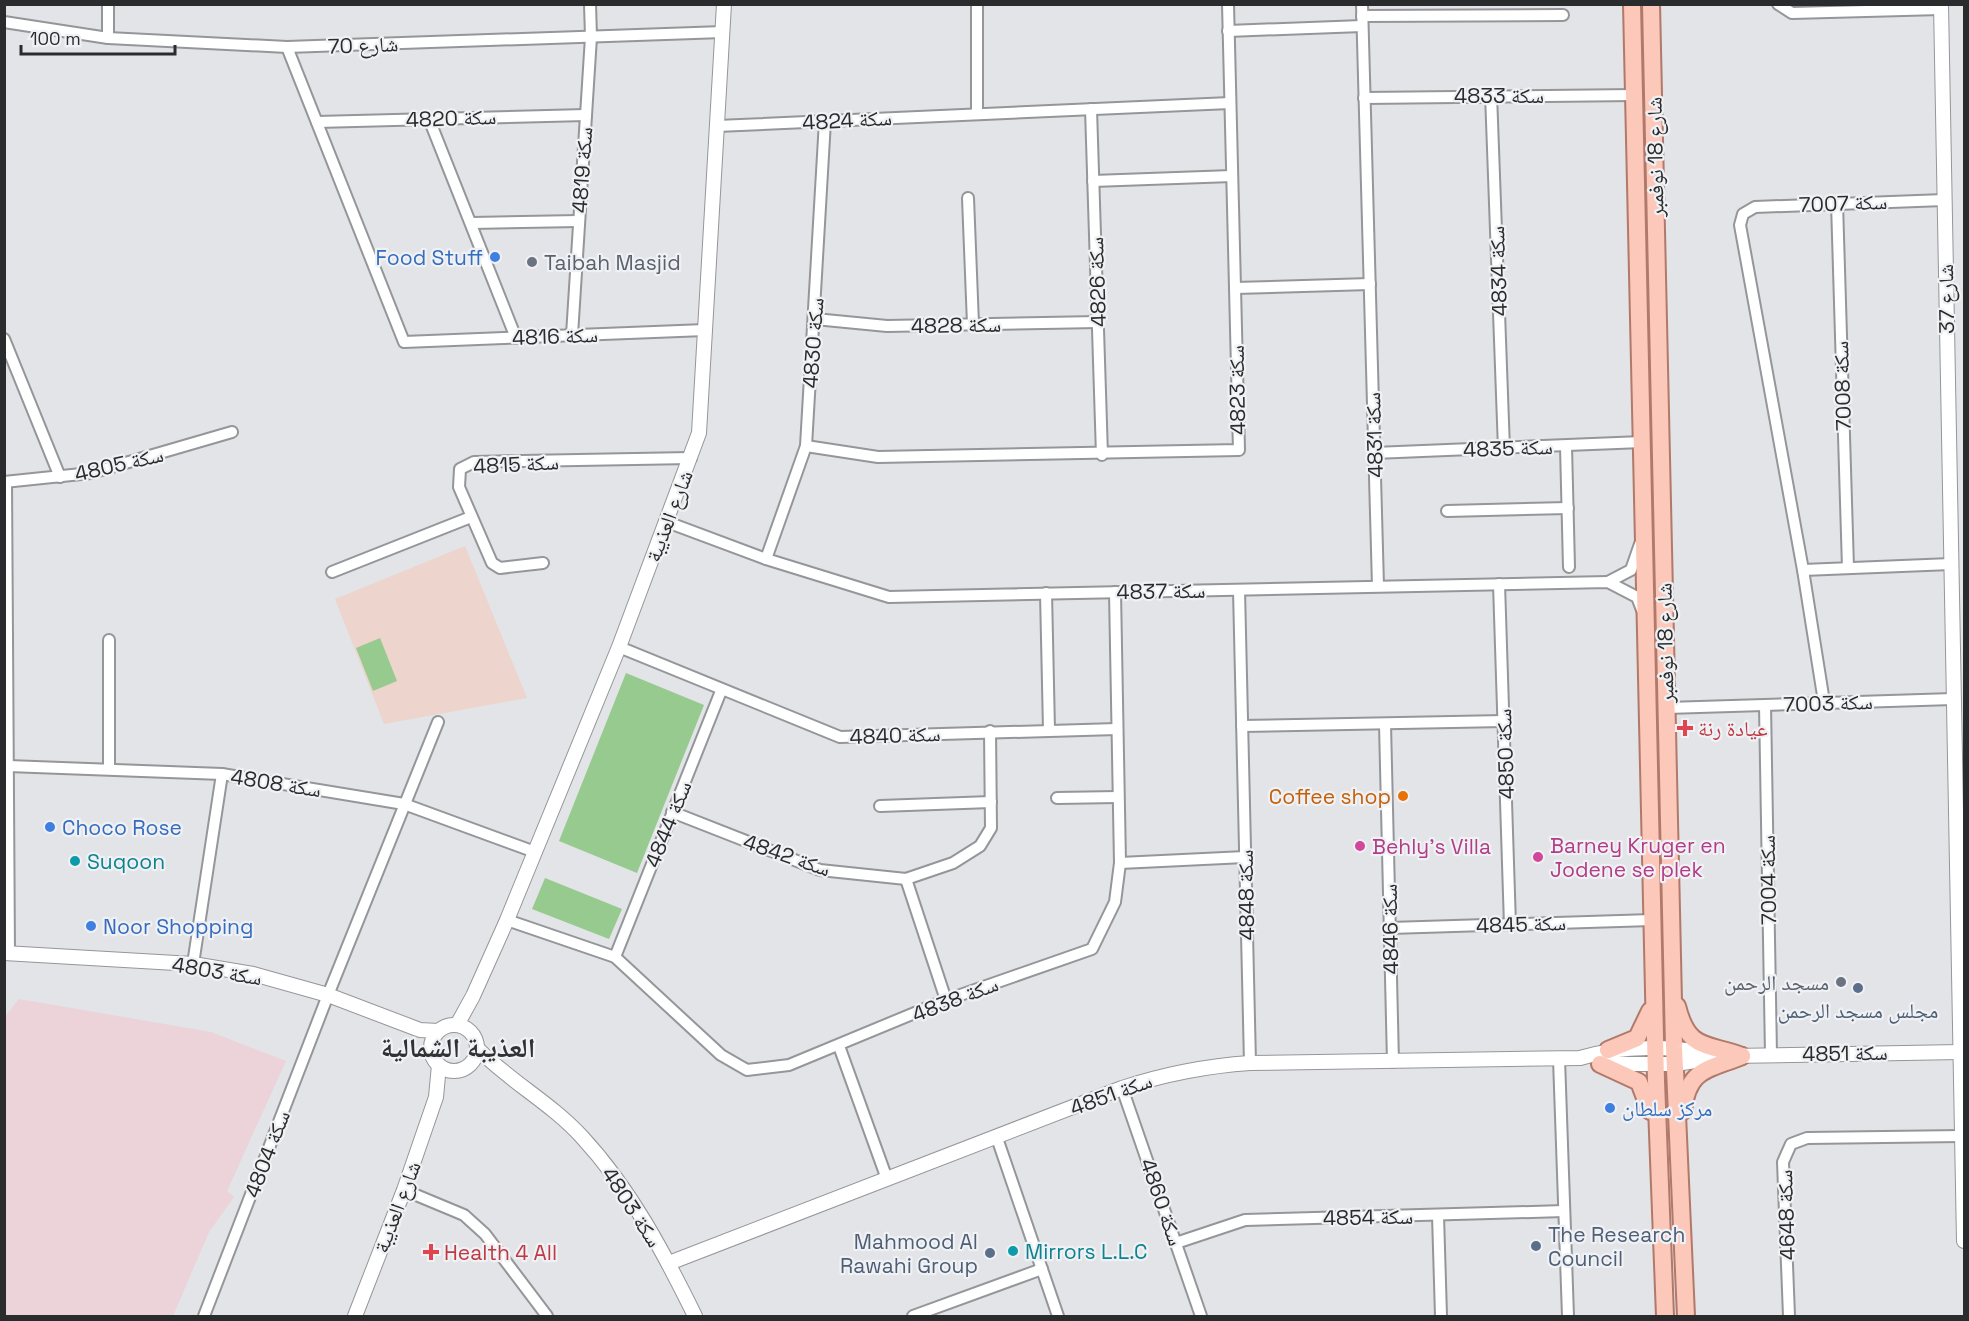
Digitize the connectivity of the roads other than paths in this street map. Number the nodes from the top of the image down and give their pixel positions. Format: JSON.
{"nodes":[{"id":1,"x":108,"y":4,"type":"edge"},
{"id":2,"x":590,"y":4,"type":"edge"},
{"id":3,"x":724,"y":4,"type":"edge"},
{"id":4,"x":976,"y":4,"type":"edge"},
{"id":5,"x":1227,"y":4,"type":"edge"},
{"id":6,"x":1632,"y":4,"type":"edge"},
{"id":7,"x":1651,"y":4,"type":"edge"},
{"id":8,"x":1778,"y":4,"type":"edge"},
{"id":9,"x":1941,"y":7,"type":"edge"},
{"id":10,"x":1563,"y":15,"type":"dead end"},
{"id":11,"x":1362,"y":16,"type":"edge"},
{"id":12,"x":4,"y":22,"type":"edge"},
{"id":13,"x":1228,"y":31,"type":"junction"},
{"id":14,"x":723,"y":32,"type":"junction"},
{"id":15,"x":108,"y":38,"type":"junction"},
{"id":16,"x":591,"y":38,"type":"junction"},
{"id":17,"x":287,"y":47,"type":"junction"},
{"id":18,"x":1491,"y":94,"type":"junction"},
{"id":19,"x":1635,"y":95,"type":"junction"},
{"id":20,"x":1364,"y":98,"type":"junction"},
{"id":21,"x":1230,"y":103,"type":"junction"},
{"id":22,"x":1091,"y":109,"type":"junction"},
{"id":23,"x":586,"y":114,"type":"junction"},
{"id":24,"x":977,"y":114,"type":"junction"},
{"id":25,"x":429,"y":119,"type":"junction"},
{"id":26,"x":825,"y":121,"type":"junction"},
{"id":27,"x":317,"y":122,"type":"junction"},
{"id":28,"x":717,"y":126,"type":"junction"},
{"id":29,"x":1232,"y":176,"type":"junction"},
{"id":30,"x":1094,"y":181,"type":"junction"},
{"id":31,"x":968,"y":198,"type":"dead end"},
{"id":32,"x":1944,"y":200,"type":"junction"},
{"id":33,"x":1837,"y":203,"type":"junction"},
{"id":34,"x":579,"y":221,"type":"junction"},
{"id":35,"x":472,"y":223,"type":"junction"},
{"id":36,"x":1370,"y":284,"type":"junction"},
{"id":37,"x":1234,"y":288,"type":"junction"},
{"id":38,"x":815,"y":319,"type":"junction"},
{"id":39,"x":1098,"y":322,"type":"junction"},
{"id":40,"x":973,"y":324,"type":"junction"},
{"id":41,"x":705,"y":330,"type":"junction"},
{"id":42,"x":572,"y":335,"type":"junction"},
{"id":43,"x":516,"y":338,"type":"junction"},
{"id":44,"x":6,"y":343,"type":"edge"},
{"id":45,"x":232,"y":432,"type":"dead end"},
{"id":46,"x":1642,"y":442,"type":"junction"},
{"id":47,"x":806,"y":446,"type":"junction"},
{"id":48,"x":1566,"y":446,"type":"junction"},
{"id":49,"x":1504,"y":449,"type":"junction"},
{"id":50,"x":1374,"y":453,"type":"junction"},
{"id":51,"x":1102,"y":455,"type":"junction"},
{"id":52,"x":691,"y":458,"type":"junction"},
{"id":53,"x":60,"y":477,"type":"junction"},
{"id":54,"x":5,"y":482,"type":"edge"},
{"id":55,"x":1568,"y":508,"type":"junction"},
{"id":56,"x":1448,"y":511,"type":"dead end"},
{"id":57,"x":471,"y":517,"type":"junction"},
{"id":58,"x":666,"y":522,"type":"junction"},
{"id":59,"x":1643,"y":527,"type":"junction"},
{"id":60,"x":766,"y":558,"type":"junction"},
{"id":61,"x":543,"y":563,"type":"dead end"},
{"id":62,"x":1951,"y":564,"type":"junction"},
{"id":63,"x":1569,"y":567,"type":"dead end"},
{"id":64,"x":1848,"y":568,"type":"junction"},
{"id":65,"x":1803,"y":570,"type":"junction"},
{"id":66,"x":332,"y":572,"type":"dead end"},
{"id":67,"x":1608,"y":582,"type":"junction"},
{"id":68,"x":1499,"y":584,"type":"junction"},
{"id":69,"x":1378,"y":586,"type":"junction"},
{"id":70,"x":1239,"y":590,"type":"junction"},
{"id":71,"x":1115,"y":592,"type":"junction"},
{"id":72,"x":1046,"y":593,"type":"junction"},
{"id":73,"x":1646,"y":622,"type":"junction"},
{"id":74,"x":109,"y":640,"type":"dead end"},
{"id":75,"x":619,"y":648,"type":"junction"},
{"id":76,"x":721,"y":691,"type":"junction"},
{"id":77,"x":1953,"y":699,"type":"junction"},
{"id":78,"x":1824,"y":702,"type":"junction"},
{"id":79,"x":1765,"y":705,"type":"junction"},
{"id":80,"x":1667,"y":708,"type":"junction"},
{"id":81,"x":1504,"y":721,"type":"junction"},
{"id":82,"x":438,"y":722,"type":"dead end"},
{"id":83,"x":1385,"y":724,"type":"junction"},
{"id":84,"x":1242,"y":726,"type":"junction"},
{"id":85,"x":1117,"y":729,"type":"junction"},
{"id":86,"x":1048,"y":730,"type":"junction"},
{"id":87,"x":990,"y":731,"type":"junction"},
{"id":88,"x":8,"y":766,"type":"junction"},
{"id":89,"x":109,"y":769,"type":"junction"},
{"id":90,"x":222,"y":774,"type":"junction"},
{"id":91,"x":1118,"y":797,"type":"junction"},
{"id":92,"x":1057,"y":798,"type":"dead end"},
{"id":93,"x":991,"y":802,"type":"junction"},
{"id":94,"x":404,"y":804,"type":"junction"},
{"id":95,"x":880,"y":807,"type":"dead end"},
{"id":96,"x":672,"y":812,"type":"junction"},
{"id":97,"x":535,"y":852,"type":"junction"},
{"id":98,"x":1245,"y":857,"type":"junction"},
{"id":99,"x":1120,"y":863,"type":"junction"},
{"id":100,"x":906,"y":879,"type":"junction"},
{"id":101,"x":507,"y":920,"type":"junction"},
{"id":102,"x":1652,"y":920,"type":"junction"},
{"id":103,"x":1510,"y":925,"type":"junction"},
{"id":104,"x":1390,"y":928,"type":"junction"},
{"id":105,"x":7,"y":952,"type":"edge"},
{"id":106,"x":615,"y":957,"type":"junction"},
{"id":107,"x":193,"y":964,"type":"junction"},
{"id":108,"x":1653,"y":968,"type":"junction"},
{"id":109,"x":1673,"y":992,"type":"junction"},
{"id":110,"x":328,"y":995,"type":"junction"},
{"id":111,"x":473,"y":996,"type":"junction"},
{"id":112,"x":946,"y":1000,"type":"junction"},
{"id":113,"x":457,"y":1025,"type":"junction"},
{"id":114,"x":472,"y":1033,"type":"junction"},
{"id":115,"x":435,"y":1037,"type":"junction"},
{"id":116,"x":839,"y":1046,"type":"junction"},
{"id":117,"x":477,"y":1048,"type":"junction"},
{"id":118,"x":1960,"y":1052,"type":"junction"},
{"id":119,"x":1771,"y":1055,"type":"junction"},
{"id":120,"x":1655,"y":1056,"type":"junction"},
{"id":121,"x":1675,"y":1056,"type":"junction"},
{"id":122,"x":1736,"y":1056,"type":"junction"},
{"id":123,"x":1604,"y":1057,"type":"junction"},
{"id":124,"x":1559,"y":1059,"type":"junction"},
{"id":125,"x":1392,"y":1062,"type":"junction"},
{"id":126,"x":1250,"y":1063,"type":"junction"},
{"id":127,"x":439,"y":1065,"type":"junction"},
{"id":128,"x":495,"y":1066,"type":"junction"},
{"id":129,"x":465,"y":1067,"type":"junction"},
{"id":130,"x":1122,"y":1088,"type":"junction"},
{"id":131,"x":436,"y":1097,"type":"junction"},
{"id":132,"x":1962,"y":1136,"type":"junction"},
{"id":133,"x":998,"y":1137,"type":"junction"},
{"id":134,"x":1678,"y":1150,"type":"junction"},
{"id":135,"x":1658,"y":1155,"type":"junction"},
{"id":136,"x":887,"y":1179,"type":"junction"},
{"id":137,"x":405,"y":1190,"type":"junction"},
{"id":138,"x":1564,"y":1211,"type":"junction"},
{"id":139,"x":1438,"y":1215,"type":"junction"},
{"id":140,"x":1965,"y":1241,"type":"edge"},
{"id":141,"x":1176,"y":1243,"type":"junction"},
{"id":142,"x":669,"y":1263,"type":"junction"},
{"id":143,"x":1042,"y":1269,"type":"junction"},
{"id":144,"x":209,"y":1315,"type":"edge"},
{"id":145,"x":355,"y":1317,"type":"edge"},
{"id":146,"x":547,"y":1317,"type":"edge"},
{"id":147,"x":695,"y":1317,"type":"edge"},
{"id":148,"x":913,"y":1317,"type":"edge"},
{"id":149,"x":1058,"y":1317,"type":"edge"},
{"id":150,"x":1201,"y":1317,"type":"edge"},
{"id":151,"x":1441,"y":1317,"type":"edge"},
{"id":152,"x":1568,"y":1317,"type":"edge"},
{"id":153,"x":1665,"y":1317,"type":"edge"},
{"id":154,"x":1686,"y":1317,"type":"edge"},
{"id":155,"x":1789,"y":1317,"type":"edge"}],
"edges":[{"from":1,"to":15,"type":"street"},
{"from":2,"to":16,"type":"street","name":"سكة 4819"},
{"from":3,"to":14,"type":"street","name":"شارع العذيبة"},
{"from":4,"to":24,"type":"street"},
{"from":5,"to":13,"type":"street","name":"سكة 4823"},
{"from":6,"to":19,"type":"main road","name":"شارع 18 نوفمبر"},
{"from":7,"to":80,"type":"main road","name":"شارع 18 نوفمبر"},
{"from":8,"to":9,"type":"street"},
{"from":9,"to":32,"type":"street","name":"شارع 37"},
{"from":10,"to":11,"type":"street"},
{"from":11,"to":13,"type":"street"},
{"from":11,"to":20,"type":"street","name":"سكة 4831"},
{"from":12,"to":15,"type":"street","name":"شارع 70"},
{"from":13,"to":21,"type":"street","name":"سكة 4823"},
{"from":14,"to":16,"type":"street","name":"شارع 70"},
{"from":14,"to":28,"type":"street","name":"شارع العذيبة"},
{"from":15,"to":17,"type":"street","name":"شارع 70"},
{"from":16,"to":17,"type":"street","name":"شارع 70"},
{"from":16,"to":23,"type":"street","name":"سكة 4819"},
{"from":17,"to":27,"type":"street"},
{"from":18,"to":19,"type":"street","name":"سكة 4833"},
{"from":18,"to":20,"type":"street","name":"سكة 4833"},
{"from":18,"to":49,"type":"street","name":"سكة 4834"},
{"from":19,"to":46,"type":"main road","name":"شارع 18 نوفمبر"},
{"from":20,"to":36,"type":"street","name":"سكة 4831"},
{"from":21,"to":22,"type":"street","name":"سكة 4824"},
{"from":21,"to":29,"type":"street","name":"سكة 4823"},
{"from":22,"to":24,"type":"street","name":"سكة 4824"},
{"from":22,"to":30,"type":"street","name":"سكة 4826"},
{"from":23,"to":25,"type":"street","name":"سكة 4820"},
{"from":23,"to":34,"type":"street","name":"سكة 4819"},
{"from":24,"to":26,"type":"street","name":"سكة 4824"},
{"from":25,"to":27,"type":"street","name":"سكة 4820"},
{"from":25,"to":35,"type":"street"},
{"from":26,"to":28,"type":"street","name":"سكة 4824"},
{"from":26,"to":38,"type":"street","name":"سكة 4830"},
{"from":27,"to":43,"type":"street","name":"سكة 4816"},
{"from":28,"to":41,"type":"street","name":"شارع العذيبة"},
{"from":29,"to":30,"type":"street"},
{"from":29,"to":37,"type":"street","name":"سكة 4823"},
{"from":30,"to":39,"type":"street","name":"سكة 4826"},
{"from":31,"to":40,"type":"street"},
{"from":32,"to":33,"type":"street","name":"سكة 7007"},
{"from":32,"to":62,"type":"street","name":"شارع 37"},
{"from":33,"to":64,"type":"street","name":"سكة 7008"},
{"from":33,"to":65,"type":"street","name":"سكة 7007"},
{"from":34,"to":35,"type":"street"},
{"from":34,"to":42,"type":"street","name":"سكة 4819"},
{"from":35,"to":43,"type":"street"},
{"from":36,"to":37,"type":"street"},
{"from":36,"to":50,"type":"street","name":"سكة 4831"},
{"from":37,"to":51,"type":"street","name":"سكة 4823"},
{"from":38,"to":40,"type":"street","name":"سكة 4828"},
{"from":38,"to":47,"type":"street","name":"سكة 4830"},
{"from":39,"to":40,"type":"street","name":"سكة 4828"},
{"from":39,"to":51,"type":"street","name":"سكة 4826"},
{"from":41,"to":42,"type":"street","name":"سكة 4816"},
{"from":41,"to":52,"type":"street","name":"شارع العذيبة"},
{"from":42,"to":43,"type":"street","name":"سكة 4816"},
{"from":44,"to":53,"type":"street"},
{"from":45,"to":53,"type":"street","name":"سكة 4805"},
{"from":46,"to":48,"type":"street","name":"سكة 4835"},
{"from":46,"to":59,"type":"main road","name":"شارع 18 نوفمبر"},
{"from":47,"to":51,"type":"street","name":"سكة 4823"},
{"from":47,"to":60,"type":"street","name":"سكة 4830"},
{"from":48,"to":49,"type":"street","name":"سكة 4835"},
{"from":48,"to":55,"type":"street"},
{"from":49,"to":50,"type":"street","name":"سكة 4835"},
{"from":50,"to":69,"type":"street","name":"سكة 4831"},
{"from":52,"to":57,"type":"street","name":"سكة 4815"},
{"from":52,"to":58,"type":"street","name":"شارع العذيبة"},
{"from":53,"to":54,"type":"street","name":"سكة 4805"},
{"from":54,"to":88,"type":"street"},
{"from":55,"to":56,"type":"street"},
{"from":55,"to":63,"type":"street"},
{"from":57,"to":61,"type":"street","name":"سكة 4815"},
{"from":57,"to":66,"type":"street"},
{"from":58,"to":60,"type":"street","name":"سكة 4837"},
{"from":58,"to":75,"type":"street","name":"شارع العذيبة"},
{"from":59,"to":67,"type":"street"},
{"from":59,"to":73,"type":"main road","name":"شارع 18 نوفمبر"},
{"from":60,"to":72,"type":"street","name":"سكة 4837"},
{"from":62,"to":64,"type":"street"},
{"from":62,"to":77,"type":"street","name":"شارع 37"},
{"from":64,"to":65,"type":"street"},
{"from":65,"to":78,"type":"street"},
{"from":67,"to":68,"type":"street","name":"سكة 4837"},
{"from":67,"to":73,"type":"street","name":"سكة 4837"},
{"from":68,"to":69,"type":"street","name":"سكة 4837"},
{"from":68,"to":81,"type":"street","name":"سكة 4850"},
{"from":69,"to":70,"type":"street","name":"سكة 4837"},
{"from":70,"to":71,"type":"street","name":"سكة 4837"},
{"from":70,"to":84,"type":"street","name":"سكة 4848"},
{"from":71,"to":72,"type":"street","name":"سكة 4837"},
{"from":71,"to":85,"type":"street","name":"سكة 4838"},
{"from":72,"to":86,"type":"street"},
{"from":73,"to":102,"type":"main road","name":"شارع 18 نوفمبر"},
{"from":74,"to":89,"type":"street"},
{"from":75,"to":76,"type":"street","name":"سكة 4840"},
{"from":75,"to":97,"type":"street","name":"شارع العذيبة"},
{"from":76,"to":87,"type":"street","name":"سكة 4840"},
{"from":76,"to":96,"type":"street","name":"سكة 4844"},
{"from":77,"to":78,"type":"street","name":"سكة 7003"},
{"from":77,"to":118,"type":"street","name":"شارع 37"},
{"from":78,"to":79,"type":"street","name":"سكة 7003"},
{"from":79,"to":80,"type":"street","name":"سكة 7003"},
{"from":79,"to":119,"type":"street","name":"سكة 7004"},
{"from":80,"to":109,"type":"main road","name":"شارع 18 نوفمبر"},
{"from":81,"to":83,"type":"street"},
{"from":81,"to":103,"type":"street","name":"سكة 4850"},
{"from":82,"to":94,"type":"street","name":"سكة 4804"},
{"from":83,"to":84,"type":"street"},
{"from":83,"to":104,"type":"street","name":"سكة 4846"},
{"from":84,"to":98,"type":"street","name":"سكة 4848"},
{"from":85,"to":86,"type":"street","name":"سكة 4840"},
{"from":85,"to":91,"type":"street","name":"سكة 4838"},
{"from":86,"to":87,"type":"street","name":"سكة 4840"},
{"from":87,"to":93,"type":"street","name":"سكة 4842"},
{"from":88,"to":89,"type":"street","name":"سكة 4808"},
{"from":88,"to":105,"type":"street"},
{"from":89,"to":90,"type":"street","name":"سكة 4808"},
{"from":90,"to":94,"type":"street","name":"سكة 4808"},
{"from":90,"to":107,"type":"street"},
{"from":91,"to":92,"type":"street"},
{"from":91,"to":99,"type":"street","name":"سكة 4838"},
{"from":93,"to":95,"type":"street"},
{"from":93,"to":100,"type":"street","name":"سكة 4842"},
{"from":94,"to":97,"type":"street","name":"سكة 4808"},
{"from":94,"to":110,"type":"street","name":"سكة 4804"},
{"from":96,"to":100,"type":"street","name":"سكة 4842"},
{"from":96,"to":106,"type":"street","name":"سكة 4844"},
{"from":97,"to":101,"type":"street","name":"شارع العذيبة"},
{"from":98,"to":99,"type":"street"},
{"from":98,"to":126,"type":"street","name":"سكة 4848"},
{"from":99,"to":112,"type":"street","name":"سكة 4838"},
{"from":100,"to":112,"type":"street"},
{"from":101,"to":106,"type":"street","name":"سكة 4838"},
{"from":101,"to":111,"type":"street","name":"شارع العذيبة"},
{"from":102,"to":103,"type":"street","name":"سكة 4845"},
{"from":102,"to":108,"type":"main road","name":"شارع 18 نوفمبر"},
{"from":103,"to":104,"type":"street","name":"سكة 4845"},
{"from":104,"to":125,"type":"street","name":"سكة 4846"},
{"from":105,"to":107,"type":"street","name":"سكة 4803"},
{"from":106,"to":116,"type":"street","name":"سكة 4838"},
{"from":107,"to":110,"type":"street","name":"سكة 4803"},
{"from":108,"to":120,"type":"main road","name":"شارع 18 نوفمبر"},
{"from":108,"to":123,"type":"main road"},
{"from":109,"to":121,"type":"main road","name":"شارع 18 نوفمبر"},
{"from":109,"to":122,"type":"main road"},
{"from":110,"to":115,"type":"street","name":"سكة 4803"},
{"from":110,"to":144,"type":"street","name":"سكة 4804"},
{"from":111,"to":113,"type":"street","name":"شارع العذيبة"},
{"from":111,"to":114,"type":"street","name":"شارع العذيبة"},
{"from":112,"to":116,"type":"street","name":"سكة 4838"},
{"from":113,"to":114,"type":"street"},
{"from":113,"to":115,"type":"street"},
{"from":114,"to":117,"type":"street"},
{"from":115,"to":127,"type":"street"},
{"from":116,"to":136,"type":"street"},
{"from":117,"to":128,"type":"street","name":"سكة 4803"},
{"from":117,"to":129,"type":"street"},
{"from":118,"to":119,"type":"street","name":"سكة 4851"},
{"from":118,"to":132,"type":"street","name":"شارع 37"},
{"from":119,"to":122,"type":"street","name":"سكة 4851"},
{"from":120,"to":121,"type":"street","name":"سكة 4851"},
{"from":120,"to":123,"type":"street","name":"سكة 4851"},
{"from":120,"to":135,"type":"main road","name":"شارع 18 نوفمبر"},
{"from":121,"to":122,"type":"street","name":"سكة 4851"},
{"from":121,"to":134,"type":"main road","name":"شارع 18 نوفمبر"},
{"from":122,"to":134,"type":"main road"},
{"from":123,"to":124,"type":"street","name":"سكة 4851"},
{"from":123,"to":135,"type":"main road"},
{"from":124,"to":125,"type":"street","name":"سكة 4851"},
{"from":124,"to":138,"type":"street"},
{"from":125,"to":126,"type":"street","name":"سكة 4851"},
{"from":126,"to":130,"type":"street","name":"سكة 4851"},
{"from":127,"to":129,"type":"street"},
{"from":127,"to":131,"type":"street","name":"شارع العذيبة"},
{"from":128,"to":129,"type":"street","name":"سكة 4803"},
{"from":128,"to":142,"type":"street","name":"سكة 4803"},
{"from":129,"to":131,"type":"street","name":"شارع العذيبة"},
{"from":130,"to":133,"type":"street","name":"سكة 4851"},
{"from":130,"to":141,"type":"street","name":"سكة 4860"},
{"from":131,"to":137,"type":"street","name":"شارع العذيبة"},
{"from":132,"to":140,"type":"street","name":"شارع 37"},
{"from":132,"to":155,"type":"street","name":"سكة 4648"},
{"from":133,"to":136,"type":"street","name":"سكة 4851"},
{"from":133,"to":143,"type":"street"},
{"from":134,"to":154,"type":"main road","name":"شارع 18 نوفمبر"},
{"from":135,"to":153,"type":"main road","name":"شارع 18 نوفمبر"},
{"from":136,"to":142,"type":"street","name":"سكة 4851"},
{"from":137,"to":145,"type":"street","name":"شارع العذيبة"},
{"from":137,"to":146,"type":"street"},
{"from":138,"to":139,"type":"street","name":"سكة 4854"},
{"from":138,"to":152,"type":"street"},
{"from":139,"to":141,"type":"street","name":"سكة 4854"},
{"from":139,"to":151,"type":"street"},
{"from":141,"to":150,"type":"street","name":"سكة 4860"},
{"from":142,"to":147,"type":"street","name":"سكة 4803"},
{"from":143,"to":148,"type":"street"},
{"from":143,"to":149,"type":"street"}]}
